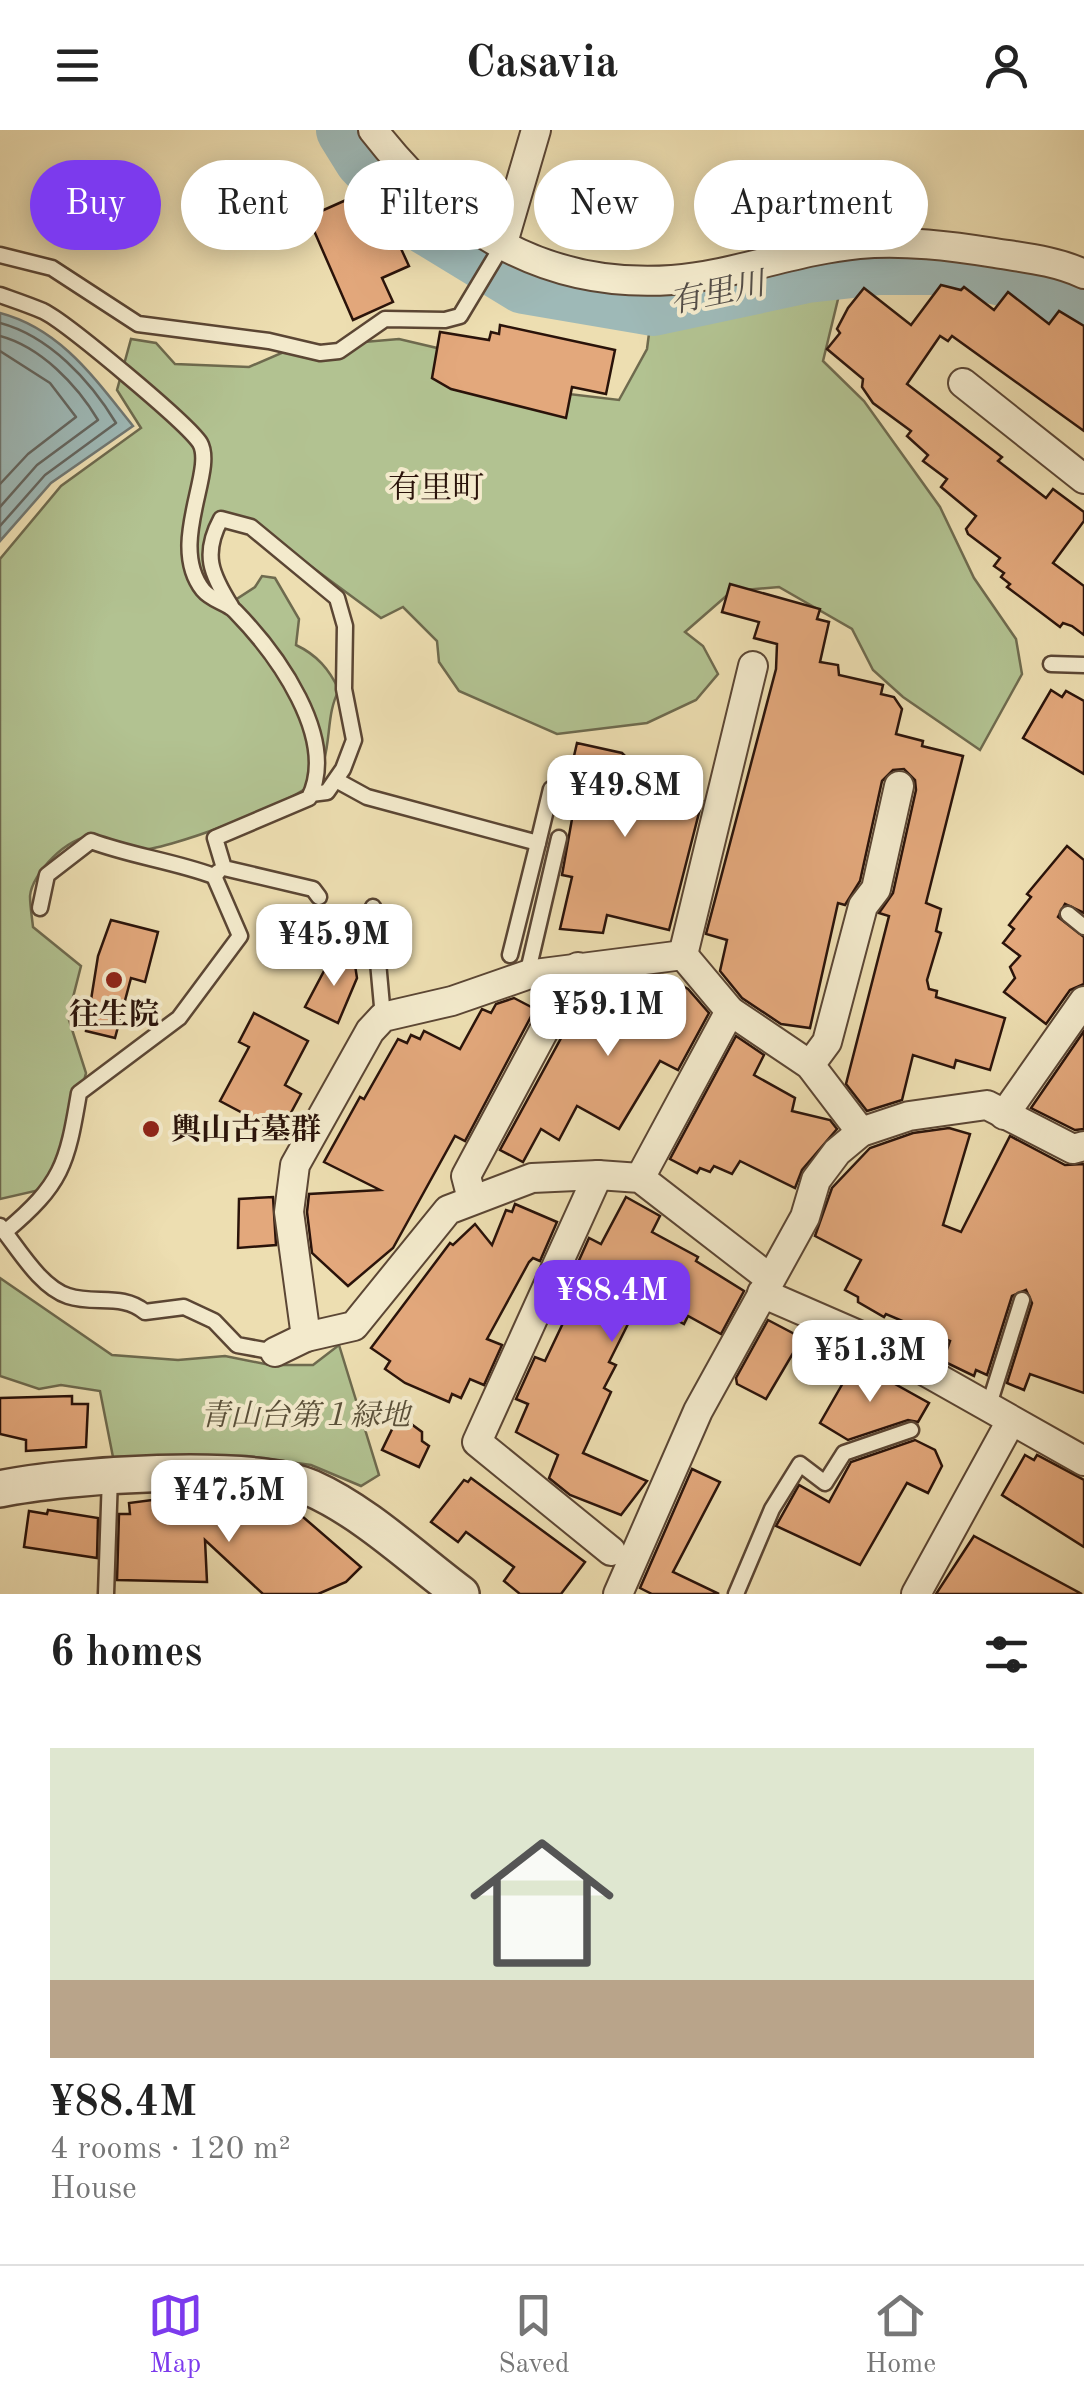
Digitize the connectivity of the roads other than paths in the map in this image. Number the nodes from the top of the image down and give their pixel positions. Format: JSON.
{"nodes":[{"id":1,"x":372,"y":130,"type":"edge"},
{"id":2,"x":536,"y":130,"type":"edge"},
{"id":3,"x":399,"y":160,"type":"edge"},
{"id":4,"x":514,"y":205,"type":"edge"},
{"id":5,"x":500,"y":250,"type":"edge"},
{"id":6,"x":511,"y":250,"type":"edge"},
{"id":7,"x":0,"y":255,"type":"edge"},
{"id":8,"x":1084,"y":274,"type":"edge"},
{"id":9,"x":0,"y":295,"type":"edge"},
{"id":10,"x":963,"y":383,"type":"dead end"},
{"id":11,"x":1084,"y":479,"type":"edge"},
{"id":12,"x":231,"y":606,"type":"junction"},
{"id":13,"x":1052,"y":664,"type":"dead end"},
{"id":14,"x":1084,"y":665,"type":"edge"},
{"id":15,"x":753,"y":666,"type":"dead end"},
{"id":16,"x":336,"y":780,"type":"junction"},
{"id":17,"x":899,"y":786,"type":"dead end"},
{"id":18,"x":551,"y":789,"type":"dead end"},
{"id":19,"x":311,"y":794,"type":"junction"},
{"id":20,"x":559,"y":838,"type":"dead end"},
{"id":21,"x":538,"y":842,"type":"junction"},
{"id":22,"x":219,"y":872,"type":"junction"},
{"id":23,"x":319,"y":897,"type":"dead end"},
{"id":24,"x":372,"y":907,"type":"dead end"},
{"id":25,"x":40,"y":908,"type":"dead end"},
{"id":26,"x":1068,"y":914,"type":"dead end"},
{"id":27,"x":1084,"y":927,"type":"edge"},
{"id":28,"x":682,"y":955,"type":"junction"},
{"id":29,"x":519,"y":965,"type":"junction"},
{"id":30,"x":578,"y":967,"type":"junction"},
{"id":31,"x":1084,"y":1001,"type":"edge"},
{"id":32,"x":730,"y":1011,"type":"junction"},
{"id":33,"x":383,"y":1016,"type":"junction"},
{"id":34,"x":810,"y":1065,"type":"junction"},
{"id":35,"x":1004,"y":1115,"type":"junction"},
{"id":36,"x":861,"y":1132,"type":"junction"},
{"id":37,"x":1084,"y":1146,"type":"edge"},
{"id":38,"x":598,"y":1175,"type":"junction"},
{"id":39,"x":640,"y":1178,"type":"junction"},
{"id":40,"x":472,"y":1199,"type":"junction"},
{"id":41,"x":4,"y":1235,"type":"edge"},
{"id":42,"x":765,"y":1285,"type":"junction"},
{"id":43,"x":1022,"y":1300,"type":"dead end"},
{"id":44,"x":306,"y":1337,"type":"junction"},
{"id":45,"x":275,"y":1352,"type":"joint"},
{"id":46,"x":999,"y":1414,"type":"junction"},
{"id":47,"x":911,"y":1430,"type":"dead end"},
{"id":48,"x":1084,"y":1461,"type":"edge"},
{"id":49,"x":110,"y":1476,"type":"junction"},
{"id":50,"x":0,"y":1489,"type":"edge"},
{"id":51,"x":611,"y":1551,"type":"dead end"},
{"id":52,"x":106,"y":1594,"type":"edge"},
{"id":53,"x":461,"y":1594,"type":"edge"},
{"id":54,"x":618,"y":1594,"type":"edge"},
{"id":55,"x":736,"y":1594,"type":"edge"},
{"id":56,"x":916,"y":1594,"type":"edge"}],
"edges":[{"from":1,"to":3,"type":"street"},
{"from":2,"to":4,"type":"street"},
{"from":5,"to":7,"type":"lane"},
{"from":6,"to":8,"type":"street"},
{"from":9,"to":12,"type":"lane"},
{"from":10,"to":11,"type":"street"},
{"from":12,"to":16,"type":"lane"},
{"from":12,"to":19,"type":"lane"},
{"from":13,"to":14,"type":"lane"},
{"from":15,"to":28,"type":"street"},
{"from":16,"to":19,"type":"lane"},
{"from":16,"to":21,"type":"lane"},
{"from":17,"to":34,"type":"street"},
{"from":18,"to":21,"type":"lane"},
{"from":19,"to":22,"type":"lane"},
{"from":20,"to":29,"type":"lane"},
{"from":21,"to":29,"type":"lane"},
{"from":22,"to":23,"type":"lane"},
{"from":22,"to":25,"type":"lane"},
{"from":22,"to":41,"type":"lane"},
{"from":24,"to":33,"type":"lane"},
{"from":26,"to":27,"type":"lane"},
{"from":28,"to":30,"type":"street"},
{"from":28,"to":32,"type":"street"},
{"from":29,"to":30,"type":"street"},
{"from":29,"to":33,"type":"street"},
{"from":30,"to":40,"type":"street"},
{"from":31,"to":35,"type":"street"},
{"from":32,"to":34,"type":"street"},
{"from":32,"to":39,"type":"street"},
{"from":33,"to":44,"type":"street"},
{"from":34,"to":36,"type":"street"},
{"from":35,"to":36,"type":"street"},
{"from":35,"to":37,"type":"street"},
{"from":36,"to":42,"type":"street"},
{"from":38,"to":39,"type":"street"},
{"from":38,"to":40,"type":"street"},
{"from":38,"to":51,"type":"street"},
{"from":39,"to":42,"type":"street"},
{"from":40,"to":44,"type":"street"},
{"from":41,"to":45,"type":"lane"},
{"from":42,"to":46,"type":"street"},
{"from":42,"to":54,"type":"street"},
{"from":43,"to":46,"type":"lane"},
{"from":44,"to":45,"type":"street"},
{"from":46,"to":48,"type":"street"},
{"from":46,"to":56,"type":"street"},
{"from":47,"to":55,"type":"lane"},
{"from":49,"to":50,"type":"street"},
{"from":49,"to":52,"type":"lane"},
{"from":49,"to":53,"type":"street"}]}
